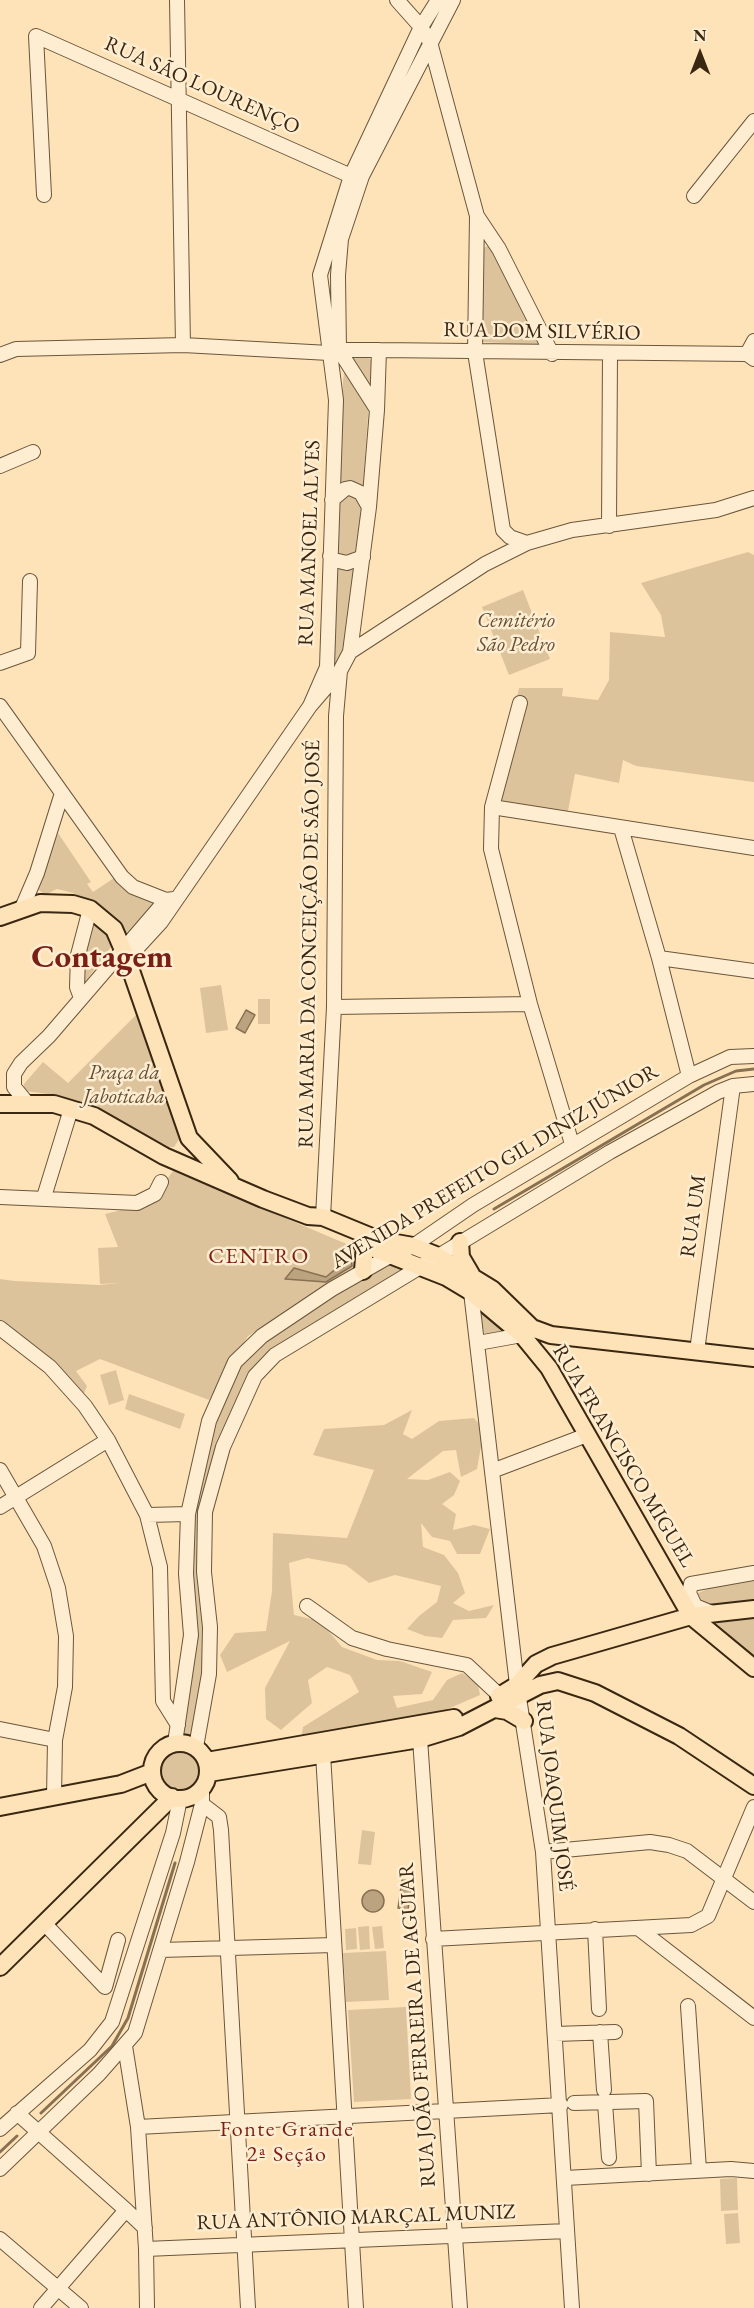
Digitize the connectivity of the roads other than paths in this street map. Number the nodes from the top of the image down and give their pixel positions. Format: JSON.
{"nodes":[{"id":1,"x":177,"y":0,"type":"edge"},
{"id":2,"x":397,"y":0,"type":"edge"},
{"id":3,"x":438,"y":0,"type":"edge"},
{"id":4,"x":453,"y":0,"type":"edge"},
{"id":5,"x":421,"y":27,"type":"junction"},
{"id":6,"x":430,"y":42,"type":"junction"},
{"id":7,"x":410,"y":85,"type":"junction"},
{"id":8,"x":441,"y":86,"type":"junction"},
{"id":9,"x":177,"y":96,"type":"junction"},
{"id":10,"x":754,"y":121,"type":"edge"},
{"id":11,"x":351,"y":176,"type":"junction"},
{"id":12,"x":44,"y":195,"type":"dead end"},
{"id":13,"x":694,"y":196,"type":"dead end"},
{"id":14,"x":477,"y":216,"type":"junction"},
{"id":15,"x":477,"y":242,"type":"junction"},
{"id":16,"x":499,"y":249,"type":"junction"},
{"id":17,"x":754,"y":341,"type":"edge"},
{"id":18,"x":183,"y":345,"type":"junction"},
{"id":19,"x":379,"y":350,"type":"junction"},
{"id":20,"x":334,"y":352,"type":"junction"},
{"id":21,"x":475,"y":352,"type":"junction"},
{"id":22,"x":552,"y":354,"type":"junction"},
{"id":23,"x":610,"y":354,"type":"junction"},
{"id":24,"x":0,"y":355,"type":"edge"},
{"id":25,"x":751,"y":357,"type":"edge"},
{"id":26,"x":377,"y":410,"type":"junction"},
{"id":27,"x":33,"y":452,"type":"dead end"},
{"id":28,"x":0,"y":466,"type":"edge"},
{"id":29,"x":754,"y":498,"type":"edge"},
{"id":30,"x":332,"y":500,"type":"junction"},
{"id":31,"x":369,"y":507,"type":"junction"},
{"id":32,"x":609,"y":526,"type":"junction"},
{"id":33,"x":527,"y":543,"type":"junction"},
{"id":34,"x":330,"y":556,"type":"junction"},
{"id":35,"x":363,"y":557,"type":"junction"},
{"id":36,"x":30,"y":581,"type":"dead end"},
{"id":37,"x":350,"y":652,"type":"junction"},
{"id":38,"x":0,"y":663,"type":"edge"},
{"id":39,"x":340,"y":671,"type":"junction"},
{"id":40,"x":520,"y":703,"type":"dead end"},
{"id":41,"x":0,"y":706,"type":"edge"},
{"id":42,"x":310,"y":706,"type":"junction"},
{"id":43,"x":62,"y":793,"type":"junction"},
{"id":44,"x":492,"y":807,"type":"junction"},
{"id":45,"x":621,"y":828,"type":"junction"},
{"id":46,"x":754,"y":848,"type":"edge"},
{"id":47,"x":35,"y":896,"type":"junction"},
{"id":48,"x":171,"y":899,"type":"junction"},
{"id":49,"x":90,"y":909,"type":"junction"},
{"id":50,"x":0,"y":917,"type":"edge"},
{"id":51,"x":126,"y":955,"type":"junction"},
{"id":52,"x":659,"y":958,"type":"junction"},
{"id":53,"x":754,"y":971,"type":"edge"},
{"id":54,"x":81,"y":998,"type":"junction"},
{"id":55,"x":530,"y":1004,"type":"junction"},
{"id":56,"x":334,"y":1007,"type":"junction"},
{"id":57,"x":754,"y":1056,"type":"edge"},
{"id":58,"x":689,"y":1076,"type":"junction"},
{"id":59,"x":754,"y":1084,"type":"edge"},
{"id":60,"x":733,"y":1086,"type":"junction"},
{"id":61,"x":0,"y":1104,"type":"edge"},
{"id":62,"x":28,"y":1104,"type":"junction"},
{"id":63,"x":71,"y":1108,"type":"junction"},
{"id":64,"x":189,"y":1138,"type":"junction"},
{"id":65,"x":572,"y":1144,"type":"junction"},
{"id":66,"x":164,"y":1156,"type":"junction"},
{"id":67,"x":161,"y":1182,"type":"dead end"},
{"id":68,"x":235,"y":1185,"type":"junction"},
{"id":69,"x":0,"y":1197,"type":"edge"},
{"id":70,"x":44,"y":1197,"type":"junction"},
{"id":71,"x":315,"y":1216,"type":"junction"},
{"id":72,"x":460,"y":1242,"type":"junction"},
{"id":73,"x":365,"y":1245,"type":"junction"},
{"id":74,"x":413,"y":1246,"type":"junction"},
{"id":75,"x":390,"y":1256,"type":"junction"},
{"id":76,"x":438,"y":1256,"type":"junction"},
{"id":77,"x":419,"y":1267,"type":"junction"},
{"id":78,"x":363,"y":1271,"type":"junction"},
{"id":79,"x":471,"y":1275,"type":"junction"},
{"id":80,"x":471,"y":1292,"type":"junction"},
{"id":81,"x":0,"y":1328,"type":"edge"},
{"id":82,"x":527,"y":1331,"type":"junction"},
{"id":83,"x":562,"y":1337,"type":"junction"},
{"id":84,"x":478,"y":1343,"type":"junction"},
{"id":85,"x":697,"y":1351,"type":"junction"},
{"id":86,"x":754,"y":1359,"type":"edge"},
{"id":87,"x":549,"y":1368,"type":"junction"},
{"id":88,"x":214,"y":1408,"type":"junction"},
{"id":89,"x":238,"y":1416,"type":"junction"},
{"id":90,"x":587,"y":1435,"type":"junction"},
{"id":91,"x":205,"y":1436,"type":"junction"},
{"id":92,"x":108,"y":1440,"type":"junction"},
{"id":93,"x":227,"y":1440,"type":"junction"},
{"id":94,"x":0,"y":1470,"type":"edge"},
{"id":95,"x":492,"y":1471,"type":"junction"},
{"id":96,"x":17,"y":1496,"type":"junction"},
{"id":97,"x":0,"y":1507,"type":"edge"},
{"id":98,"x":188,"y":1514,"type":"junction"},
{"id":99,"x":147,"y":1515,"type":"junction"},
{"id":100,"x":754,"y":1573,"type":"edge"},
{"id":101,"x":682,"y":1585,"type":"junction"},
{"id":102,"x":308,"y":1606,"type":"dead end"},
{"id":103,"x":754,"y":1610,"type":"edge"},
{"id":104,"x":712,"y":1613,"type":"junction"},
{"id":105,"x":691,"y":1616,"type":"junction"},
{"id":106,"x":552,"y":1656,"type":"junction"},
{"id":107,"x":754,"y":1668,"type":"edge"},
{"id":108,"x":558,"y":1681,"type":"junction"},
{"id":109,"x":519,"y":1691,"type":"junction"},
{"id":110,"x":497,"y":1702,"type":"junction"},
{"id":111,"x":524,"y":1722,"type":"junction"},
{"id":112,"x":178,"y":1725,"type":"junction"},
{"id":113,"x":0,"y":1729,"type":"edge"},
{"id":114,"x":420,"y":1739,"type":"junction"},
{"id":115,"x":55,"y":1740,"type":"junction"},
{"id":116,"x":175,"y":1743,"type":"junction"},
{"id":117,"x":196,"y":1747,"type":"junction"},
{"id":118,"x":323,"y":1754,"type":"junction"},
{"id":119,"x":208,"y":1767,"type":"junction"},
{"id":120,"x":754,"y":1786,"type":"edge"},
{"id":121,"x":164,"y":1788,"type":"junction"},
{"id":122,"x":54,"y":1797,"type":"junction"},
{"id":123,"x":202,"y":1797,"type":"junction"},
{"id":124,"x":18,"y":1804,"type":"junction"},
{"id":125,"x":0,"y":1807,"type":"edge"},
{"id":126,"x":754,"y":1807,"type":"edge"},
{"id":127,"x":0,"y":1815,"type":"edge"},
{"id":128,"x":543,"y":1852,"type":"junction"},
{"id":129,"x":725,"y":1880,"type":"junction"},
{"id":130,"x":754,"y":1902,"type":"edge"},
{"id":131,"x":44,"y":1923,"type":"junction"},
{"id":132,"x":638,"y":1928,"type":"junction"},
{"id":133,"x":595,"y":1929,"type":"junction"},
{"id":134,"x":549,"y":1931,"type":"junction"},
{"id":135,"x":433,"y":1939,"type":"junction"},
{"id":136,"x":118,"y":1940,"type":"dead end"},
{"id":137,"x":334,"y":1944,"type":"junction"},
{"id":138,"x":229,"y":1947,"type":"junction"},
{"id":139,"x":161,"y":1950,"type":"junction"},
{"id":140,"x":0,"y":1967,"type":"edge"},
{"id":141,"x":688,"y":2007,"type":"dead end"},
{"id":142,"x":599,"y":2009,"type":"dead end"},
{"id":143,"x":754,"y":2018,"type":"edge"},
{"id":144,"x":600,"y":2032,"type":"junction"},
{"id":145,"x":615,"y":2032,"type":"dead end"},
{"id":146,"x":555,"y":2034,"type":"junction"},
{"id":147,"x":125,"y":2046,"type":"junction"},
{"id":148,"x":605,"y":2096,"type":"junction"},
{"id":149,"x":567,"y":2104,"type":"junction"},
{"id":150,"x":446,"y":2110,"type":"junction"},
{"id":151,"x":17,"y":2113,"type":"junction"},
{"id":152,"x":344,"y":2116,"type":"junction"},
{"id":153,"x":240,"y":2121,"type":"junction"},
{"id":154,"x":138,"y":2127,"type":"junction"},
{"id":155,"x":0,"y":2129,"type":"edge"},
{"id":156,"x":38,"y":2132,"type":"junction"},
{"id":157,"x":609,"y":2158,"type":"dead end"},
{"id":158,"x":0,"y":2169,"type":"edge"},
{"id":159,"x":699,"y":2170,"type":"junction"},
{"id":160,"x":754,"y":2171,"type":"edge"},
{"id":161,"x":649,"y":2174,"type":"junction"},
{"id":162,"x":565,"y":2178,"type":"junction"},
{"id":163,"x":126,"y":2210,"type":"junction"},
{"id":164,"x":145,"y":2228,"type":"junction"},
{"id":165,"x":567,"y":2231,"type":"junction"},
{"id":166,"x":453,"y":2235,"type":"junction"},
{"id":167,"x":0,"y":2239,"type":"edge"},
{"id":168,"x":353,"y":2240,"type":"junction"},
{"id":169,"x":245,"y":2242,"type":"junction"},
{"id":170,"x":146,"y":2249,"type":"junction"},
{"id":171,"x":58,"y":2288,"type":"junction"},
{"id":172,"x":41,"y":2308,"type":"edge"},
{"id":173,"x":81,"y":2308,"type":"edge"},
{"id":174,"x":147,"y":2308,"type":"edge"},
{"id":175,"x":248,"y":2308,"type":"edge"},
{"id":176,"x":356,"y":2308,"type":"edge"},
{"id":177,"x":460,"y":2308,"type":"edge"},
{"id":178,"x":572,"y":2308,"type":"edge"}],
"edges":[{"from":1,"to":9,"type":"street"},
{"from":2,"to":5,"type":"street"},
{"from":3,"to":5,"type":"street","name":"RUA MANOEL ALVES"},
{"from":4,"to":6,"type":"street","name":"RUA MANOEL ALVES"},
{"from":5,"to":6,"type":"street"},
{"from":5,"to":11,"type":"street","name":"RUA MANOEL ALVES"},
{"from":6,"to":7,"type":"street","name":"RUA MANOEL ALVES"},
{"from":6,"to":8,"type":"street"},
{"from":7,"to":8,"type":"street"},
{"from":7,"to":20,"type":"street","name":"RUA MANOEL ALVES"},
{"from":8,"to":14,"type":"street"},
{"from":9,"to":11,"type":"street","name":"RUA SÃO LOURENÇO"},
{"from":9,"to":12,"type":"street","name":"RUA SÃO LOURENÇO"},
{"from":9,"to":18,"type":"street"},
{"from":10,"to":13,"type":"street"},
{"from":11,"to":20,"type":"street","name":"RUA MANOEL ALVES"},
{"from":14,"to":15,"type":"street"},
{"from":14,"to":16,"type":"street"},
{"from":15,"to":16,"type":"street"},
{"from":15,"to":21,"type":"street"},
{"from":16,"to":22,"type":"street"},
{"from":17,"to":25,"type":"street"},
{"from":18,"to":20,"type":"street","name":"RUA DOM SILVÉRIO"},
{"from":18,"to":24,"type":"street","name":"RUA DOM SILVÉRIO"},
{"from":19,"to":20,"type":"street","name":"RUA DOM SILVÉRIO"},
{"from":19,"to":21,"type":"street","name":"RUA DOM SILVÉRIO"},
{"from":19,"to":26,"type":"street","name":"RUA MANOEL ALVES"},
{"from":20,"to":26,"type":"street"},
{"from":20,"to":30,"type":"street","name":"RUA MANOEL ALVES"},
{"from":21,"to":22,"type":"street","name":"RUA DOM SILVÉRIO"},
{"from":21,"to":33,"type":"street"},
{"from":22,"to":23,"type":"street","name":"RUA DOM SILVÉRIO"},
{"from":23,"to":25,"type":"street","name":"RUA DOM SILVÉRIO"},
{"from":23,"to":32,"type":"street"},
{"from":26,"to":31,"type":"street","name":"RUA MANOEL ALVES"},
{"from":27,"to":28,"type":"street"},
{"from":29,"to":32,"type":"street"},
{"from":30,"to":31,"type":"street"},
{"from":30,"to":34,"type":"street","name":"RUA MANOEL ALVES"},
{"from":31,"to":35,"type":"street","name":"RUA MANOEL ALVES"},
{"from":32,"to":33,"type":"street"},
{"from":33,"to":37,"type":"street"},
{"from":34,"to":35,"type":"street"},
{"from":34,"to":42,"type":"street","name":"RUA MANOEL ALVES"},
{"from":35,"to":37,"type":"street","name":"RUA MANOEL ALVES"},
{"from":36,"to":38,"type":"street"},
{"from":37,"to":39,"type":"street","name":"RUA MANOEL ALVES"},
{"from":39,"to":42,"type":"street","name":"RUA MANOEL ALVES"},
{"from":39,"to":56,"type":"street","name":"RUA MARIA DA CONCEIÇÃO DE SÃO JOSÉ"},
{"from":40,"to":44,"type":"street"},
{"from":41,"to":43,"type":"street"},
{"from":42,"to":48,"type":"street"},
{"from":43,"to":47,"type":"street"},
{"from":43,"to":48,"type":"street"},
{"from":44,"to":45,"type":"street"},
{"from":44,"to":55,"type":"street"},
{"from":45,"to":46,"type":"street"},
{"from":45,"to":52,"type":"street"},
{"from":47,"to":49,"type":"main road"},
{"from":47,"to":50,"type":"main road"},
{"from":48,"to":51,"type":"street"},
{"from":49,"to":51,"type":"main road"},
{"from":49,"to":54,"type":"street"},
{"from":51,"to":54,"type":"street"},
{"from":51,"to":64,"type":"main road"},
{"from":52,"to":53,"type":"street"},
{"from":52,"to":58,"type":"street"},
{"from":54,"to":62,"type":"street"},
{"from":55,"to":56,"type":"street"},
{"from":55,"to":65,"type":"street"},
{"from":56,"to":71,"type":"street","name":"RUA MARIA DA CONCEIÇÃO DE SÃO JOSÉ"},
{"from":57,"to":58,"type":"street","name":"AVENIDA PREFEITO GIL DINIZ JÚNIOR"},
{"from":58,"to":65,"type":"street","name":"AVENIDA PREFEITO GIL DINIZ JÚNIOR"},
{"from":59,"to":60,"type":"street"},
{"from":60,"to":72,"type":"street"},
{"from":60,"to":85,"type":"street","name":"RUA UM"},
{"from":61,"to":62,"type":"main road"},
{"from":62,"to":63,"type":"main road"},
{"from":63,"to":66,"type":"main road"},
{"from":63,"to":70,"type":"street"},
{"from":64,"to":66,"type":"main road"},
{"from":64,"to":68,"type":"main road"},
{"from":65,"to":74,"type":"street","name":"AVENIDA PREFEITO GIL DINIZ JÚNIOR"},
{"from":66,"to":68,"type":"main road"},
{"from":67,"to":70,"type":"street"},
{"from":68,"to":71,"type":"main road"},
{"from":69,"to":70,"type":"street"},
{"from":71,"to":73,"type":"main road","name":"RUA FRANCISCO MIGUEL"},
{"from":71,"to":74,"type":"main road","name":"RUA FRANCISCO MIGUEL"},
{"from":72,"to":76,"type":"street"},
{"from":72,"to":79,"type":"main road"},
{"from":73,"to":75,"type":"main road","name":"RUA FRANCISCO MIGUEL"},
{"from":73,"to":78,"type":"main road"},
{"from":74,"to":75,"type":"street","name":"AVENIDA PREFEITO GIL DINIZ JÚNIOR"},
{"from":74,"to":76,"type":"main road","name":"RUA FRANCISCO MIGUEL"},
{"from":75,"to":77,"type":"main road","name":"RUA FRANCISCO MIGUEL"},
{"from":75,"to":78,"type":"street","name":"AVENIDA PREFEITO GIL DINIZ JÚNIOR"},
{"from":76,"to":77,"type":"street"},
{"from":76,"to":79,"type":"main road","name":"RUA FRANCISCO MIGUEL"},
{"from":77,"to":80,"type":"main road","name":"RUA FRANCISCO MIGUEL"},
{"from":77,"to":89,"type":"street"},
{"from":78,"to":88,"type":"street","name":"AVENIDA PREFEITO GIL DINIZ JÚNIOR"},
{"from":79,"to":82,"type":"main road","name":"RUA FRANCISCO MIGUEL"},
{"from":80,"to":82,"type":"main road","name":"RUA FRANCISCO MIGUEL"},
{"from":80,"to":84,"type":"street","name":"RUA JOAQUIM JOSÉ"},
{"from":81,"to":92,"type":"street"},
{"from":82,"to":83,"type":"main road"},
{"from":82,"to":84,"type":"street"},
{"from":82,"to":87,"type":"main road","name":"RUA FRANCISCO MIGUEL"},
{"from":83,"to":85,"type":"main road"},
{"from":83,"to":87,"type":"main road"},
{"from":84,"to":95,"type":"street","name":"RUA JOAQUIM JOSÉ"},
{"from":85,"to":86,"type":"main road"},
{"from":87,"to":90,"type":"main road","name":"RUA FRANCISCO MIGUEL"},
{"from":88,"to":89,"type":"street"},
{"from":88,"to":91,"type":"street","name":"AVENIDA PREFEITO GIL DINIZ JÚNIOR"},
{"from":89,"to":93,"type":"street"},
{"from":90,"to":95,"type":"street"},
{"from":90,"to":101,"type":"main road","name":"RUA FRANCISCO MIGUEL"},
{"from":91,"to":93,"type":"street"},
{"from":91,"to":98,"type":"street","name":"AVENIDA PREFEITO GIL DINIZ JÚNIOR"},
{"from":92,"to":96,"type":"street"},
{"from":92,"to":99,"type":"street"},
{"from":93,"to":117,"type":"street"},
{"from":94,"to":96,"type":"street"},
{"from":95,"to":109,"type":"street","name":"RUA JOAQUIM JOSÉ"},
{"from":96,"to":97,"type":"street"},
{"from":96,"to":115,"type":"street"},
{"from":98,"to":99,"type":"street"},
{"from":98,"to":112,"type":"street","name":"AVENIDA PREFEITO GIL DINIZ JÚNIOR"},
{"from":99,"to":112,"type":"street"},
{"from":100,"to":101,"type":"street"},
{"from":101,"to":104,"type":"street"},
{"from":101,"to":105,"type":"main road","name":"RUA FRANCISCO MIGUEL"},
{"from":102,"to":110,"type":"street"},
{"from":103,"to":104,"type":"main road"},
{"from":104,"to":105,"type":"main road"},
{"from":105,"to":106,"type":"main road"},
{"from":105,"to":107,"type":"main road"},
{"from":106,"to":108,"type":"main road"},
{"from":106,"to":109,"type":"main road"},
{"from":108,"to":109,"type":"main road"},
{"from":108,"to":120,"type":"main road"},
{"from":109,"to":110,"type":"main road"},
{"from":109,"to":111,"type":"street","name":"RUA JOAQUIM JOSÉ"},
{"from":110,"to":111,"type":"main road"},
{"from":110,"to":114,"type":"main road"},
{"from":110,"to":119,"type":"main road"},
{"from":111,"to":128,"type":"street","name":"RUA JOAQUIM JOSÉ"},
{"from":112,"to":116,"type":"street","name":"AVENIDA PREFEITO GIL DINIZ JÚNIOR"},
{"from":113,"to":115,"type":"street"},
{"from":114,"to":118,"type":"main road"},
{"from":114,"to":135,"type":"street","name":"RUA JOÃO FERREIRA DE AGUIAR"},
{"from":115,"to":122,"type":"street"},
{"from":116,"to":117,"type":"main road"},
{"from":116,"to":121,"type":"main road"},
{"from":117,"to":119,"type":"main road"},
{"from":118,"to":119,"type":"main road"},
{"from":118,"to":137,"type":"street"},
{"from":119,"to":123,"type":"main road"},
{"from":121,"to":122,"type":"main road"},
{"from":121,"to":123,"type":"main road"},
{"from":121,"to":131,"type":"main road"},
{"from":121,"to":151,"type":"street"},
{"from":122,"to":124,"type":"main road"},
{"from":123,"to":138,"type":"street"},
{"from":123,"to":139,"type":"street"},
{"from":124,"to":125,"type":"main road"},
{"from":124,"to":127,"type":"street"},
{"from":126,"to":129,"type":"street"},
{"from":128,"to":129,"type":"street"},
{"from":128,"to":134,"type":"street","name":"RUA JOAQUIM JOSÉ"},
{"from":129,"to":130,"type":"street"},
{"from":129,"to":132,"type":"street"},
{"from":131,"to":136,"type":"street"},
{"from":131,"to":140,"type":"main road"},
{"from":132,"to":133,"type":"street"},
{"from":132,"to":143,"type":"street"},
{"from":133,"to":134,"type":"street"},
{"from":133,"to":142,"type":"street"},
{"from":134,"to":135,"type":"street"},
{"from":134,"to":146,"type":"street","name":"RUA JOAQUIM JOSÉ"},
{"from":135,"to":150,"type":"street","name":"RUA JOÃO FERREIRA DE AGUIAR"},
{"from":137,"to":138,"type":"street"},
{"from":137,"to":152,"type":"street"},
{"from":138,"to":139,"type":"street"},
{"from":138,"to":153,"type":"street"},
{"from":139,"to":147,"type":"street"},
{"from":141,"to":159,"type":"street"},
{"from":144,"to":145,"type":"street"},
{"from":144,"to":146,"type":"street"},
{"from":144,"to":148,"type":"street"},
{"from":146,"to":149,"type":"street","name":"RUA JOAQUIM JOSÉ"},
{"from":147,"to":154,"type":"street"},
{"from":147,"to":156,"type":"street"},
{"from":148,"to":149,"type":"street"},
{"from":148,"to":157,"type":"street"},
{"from":148,"to":161,"type":"street"},
{"from":149,"to":150,"type":"street"},
{"from":149,"to":162,"type":"street","name":"RUA JOAQUIM JOSÉ"},
{"from":150,"to":152,"type":"street"},
{"from":150,"to":166,"type":"street","name":"RUA JOÃO FERREIRA DE AGUIAR"},
{"from":151,"to":155,"type":"street"},
{"from":151,"to":156,"type":"street"},
{"from":152,"to":153,"type":"street"},
{"from":152,"to":168,"type":"street"},
{"from":153,"to":154,"type":"street"},
{"from":153,"to":169,"type":"street"},
{"from":154,"to":164,"type":"street"},
{"from":156,"to":158,"type":"street"},
{"from":156,"to":163,"type":"street"},
{"from":159,"to":160,"type":"street"},
{"from":159,"to":161,"type":"street"},
{"from":161,"to":162,"type":"street"},
{"from":162,"to":165,"type":"street","name":"RUA JOAQUIM JOSÉ"},
{"from":163,"to":164,"type":"street"},
{"from":163,"to":171,"type":"street"},
{"from":164,"to":170,"type":"street"},
{"from":165,"to":166,"type":"street","name":"RUA ANTÔNIO MARÇAL MUNIZ"},
{"from":165,"to":178,"type":"street","name":"RUA JOAQUIM JOSÉ"},
{"from":166,"to":168,"type":"street","name":"RUA ANTÔNIO MARÇAL MUNIZ"},
{"from":166,"to":177,"type":"street","name":"RUA JOÃO FERREIRA DE AGUIAR"},
{"from":167,"to":171,"type":"street"},
{"from":168,"to":169,"type":"street","name":"RUA ANTÔNIO MARÇAL MUNIZ"},
{"from":168,"to":176,"type":"street"},
{"from":169,"to":170,"type":"street","name":"RUA ANTÔNIO MARÇAL MUNIZ"},
{"from":169,"to":175,"type":"street"},
{"from":170,"to":174,"type":"street"},
{"from":171,"to":172,"type":"street"},
{"from":171,"to":173,"type":"street"}]}
